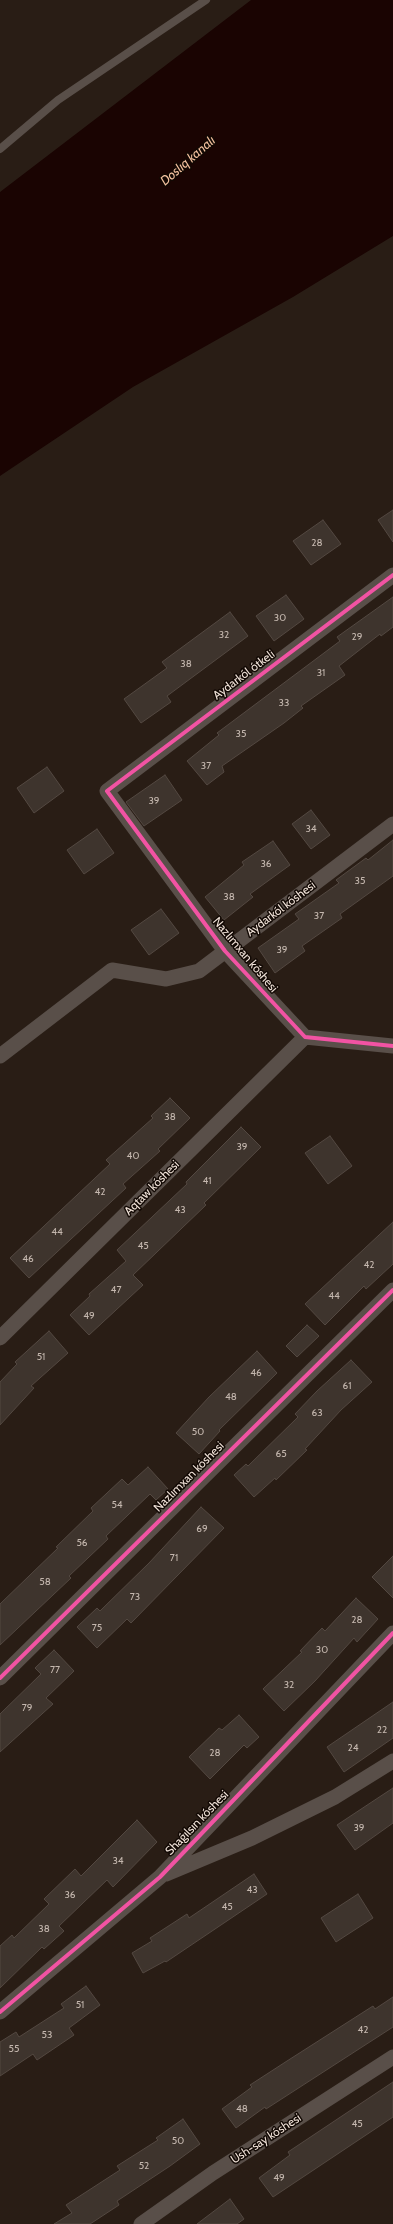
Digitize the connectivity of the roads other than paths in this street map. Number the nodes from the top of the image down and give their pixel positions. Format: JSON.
{"nodes":[{"id":1,"x":206,"y":0,"type":"edge"},
{"id":2,"x":0,"y":149,"type":"edge"},
{"id":3,"x":393,"y":575,"type":"edge"},
{"id":4,"x":107,"y":791,"type":"joint"},
{"id":5,"x":393,"y":824,"type":"edge"},
{"id":6,"x":225,"y":951,"type":"junction"},
{"id":7,"x":305,"y":1037,"type":"junction"},
{"id":8,"x":393,"y":1046,"type":"edge"},
{"id":9,"x":0,"y":1056,"type":"edge"},
{"id":10,"x":393,"y":1290,"type":"edge"},
{"id":11,"x":0,"y":1338,"type":"edge"},
{"id":12,"x":393,"y":1633,"type":"edge"},
{"id":13,"x":0,"y":1678,"type":"edge"},
{"id":14,"x":393,"y":1761,"type":"edge"},
{"id":15,"x":160,"y":1876,"type":"junction"},
{"id":16,"x":0,"y":2012,"type":"edge"},
{"id":17,"x":393,"y":2057,"type":"edge"},
{"id":18,"x":141,"y":2224,"type":"edge"}],
"edges":[{"from":1,"to":2,"type":"lane"},
{"from":3,"to":4,"type":"street","name":"Aydarkól ótkeli"},
{"from":4,"to":6,"type":"street","name":"Nazlımxan kóshesi"},
{"from":5,"to":6,"type":"street","name":"Aydarkól kóshesi"},
{"from":6,"to":7,"type":"street","name":"Nazlımxan kóshesi"},
{"from":6,"to":9,"type":"street","name":"Aydarkól kóshesi"},
{"from":7,"to":8,"type":"street"},
{"from":7,"to":11,"type":"street","name":"Aqtaw kóshesi"},
{"from":10,"to":13,"type":"street","name":"Nazlımxan kóshesi"},
{"from":12,"to":15,"type":"street","name":"Shaǵılsın kóshesi"},
{"from":14,"to":15,"type":"street","name":"Shaǵılsın kóshesi"},
{"from":15,"to":16,"type":"street","name":"Shaǵılsın kóshesi"},
{"from":17,"to":18,"type":"street","name":"Ush-say kóshesi"}]}
